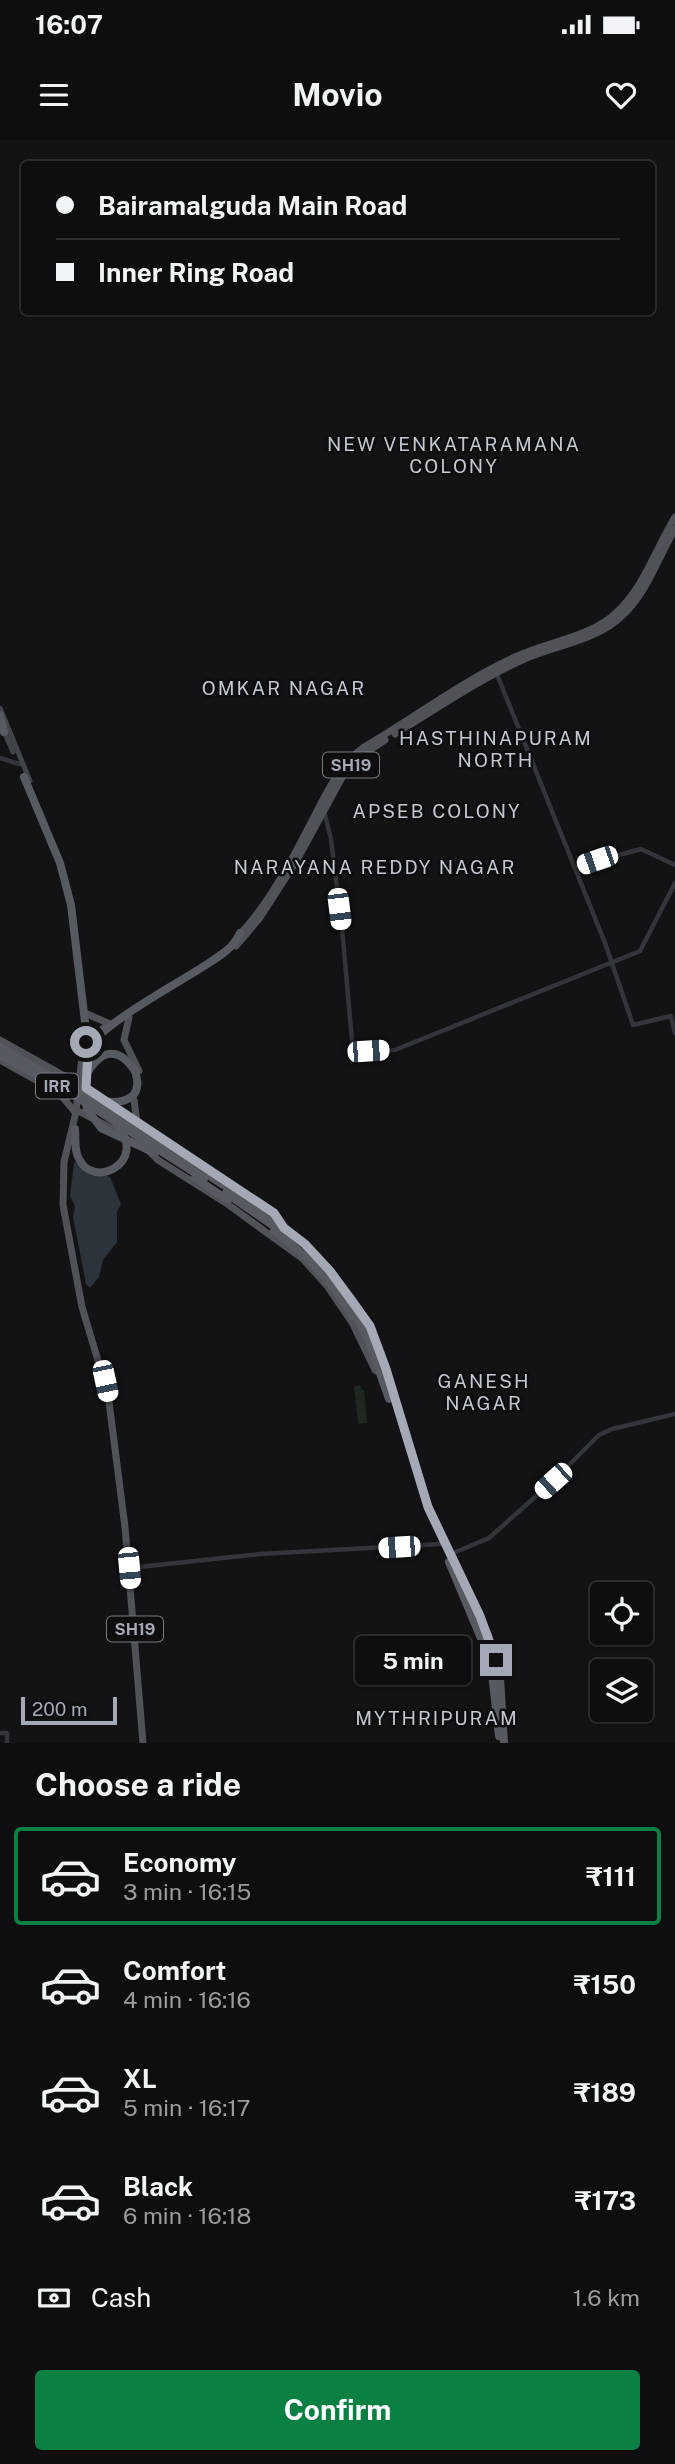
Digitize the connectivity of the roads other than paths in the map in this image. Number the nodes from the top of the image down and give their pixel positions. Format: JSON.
{"nodes":[{"id":1,"x":675,"y":517,"type":"edge"},
{"id":2,"x":675,"y":529,"type":"edge"},
{"id":3,"x":495,"y":671,"type":"junction"},
{"id":4,"x":0,"y":708,"type":"edge"},
{"id":5,"x":0,"y":715,"type":"edge"},
{"id":6,"x":0,"y":722,"type":"edge"},
{"id":7,"x":4,"y":732,"type":"junction"},
{"id":8,"x":0,"y":758,"type":"edge"},
{"id":9,"x":19,"y":764,"type":"junction"},
{"id":10,"x":24,"y":777,"type":"junction"},
{"id":11,"x":324,"y":810,"type":"junction"},
{"id":12,"x":675,"y":865,"type":"edge"},
{"id":13,"x":575,"y":867,"type":"junction"},
{"id":14,"x":675,"y":883,"type":"edge"},
{"id":15,"x":74,"y":923,"type":"junction"},
{"id":16,"x":240,"y":933,"type":"junction"},
{"id":17,"x":611,"y":963,"type":"junction"},
{"id":18,"x":85,"y":1013,"type":"junction"},
{"id":19,"x":129,"y":1017,"type":"junction"},
{"id":20,"x":110,"y":1024,"type":"junction"},
{"id":21,"x":675,"y":1033,"type":"edge"},
{"id":22,"x":0,"y":1040,"type":"edge"},
{"id":23,"x":88,"y":1045,"type":"junction"},
{"id":24,"x":0,"y":1047,"type":"edge"},
{"id":25,"x":0,"y":1055,"type":"edge"},
{"id":26,"x":0,"y":1060,"type":"edge"},
{"id":27,"x":83,"y":1073,"type":"junction"},
{"id":28,"x":66,"y":1077,"type":"junction"},
{"id":29,"x":84,"y":1090,"type":"junction"},
{"id":30,"x":58,"y":1092,"type":"junction"},
{"id":31,"x":134,"y":1100,"type":"junction"},
{"id":32,"x":116,"y":1109,"type":"junction"},
{"id":33,"x":78,"y":1112,"type":"junction"},
{"id":34,"x":113,"y":1120,"type":"junction"},
{"id":35,"x":98,"y":1121,"type":"junction"},
{"id":36,"x":137,"y":1123,"type":"junction"},
{"id":37,"x":75,"y":1132,"type":"junction"},
{"id":38,"x":158,"y":1136,"type":"junction"},
{"id":39,"x":148,"y":1150,"type":"junction"},
{"id":40,"x":65,"y":1175,"type":"junction"},
{"id":41,"x":266,"y":1217,"type":"junction"},
{"id":42,"x":281,"y":1233,"type":"junction"},
{"id":43,"x":362,"y":1334,"type":"junction"},
{"id":44,"x":675,"y":1413,"type":"edge"},
{"id":45,"x":400,"y":1427,"type":"junction"},
{"id":46,"x":116,"y":1457,"type":"junction"},
{"id":47,"x":441,"y":1545,"type":"junction"},
{"id":48,"x":450,"y":1555,"type":"junction"},
{"id":49,"x":129,"y":1568,"type":"junction"},
{"id":50,"x":0,"y":1733,"type":"edge"},
{"id":51,"x":7,"y":1743,"type":"edge"},
{"id":52,"x":141,"y":1743,"type":"edge"},
{"id":53,"x":498,"y":1743,"type":"edge"},
{"id":54,"x":504,"y":1743,"type":"edge"}],
"edges":[{"from":1,"to":3,"type":"main road","number":"SH19"},
{"from":2,"to":3,"type":"main road","number":"SH19"},
{"from":3,"to":11,"type":"main road","number":"SH19"},
{"from":3,"to":13,"type":"street"},
{"from":3,"to":16,"type":"main road","number":"SH19"},
{"from":4,"to":15,"type":"main road"},
{"from":5,"to":7,"type":"highway"},
{"from":6,"to":7,"type":"main road"},
{"from":7,"to":9,"type":"main road"},
{"from":8,"to":9,"type":"street"},
{"from":9,"to":10,"type":"main road"},
{"from":10,"to":15,"type":"main road"},
{"from":10,"to":23,"type":"highway"},
{"from":11,"to":17,"type":"street"},
{"from":11,"to":19,"type":"main road","number":"SH19"},
{"from":12,"to":13,"type":"street"},
{"from":13,"to":17,"type":"street"},
{"from":14,"to":17,"type":"street"},
{"from":15,"to":18,"type":"main road"},
{"from":15,"to":23,"type":"main road"},
{"from":16,"to":20,"type":"main road","number":"SH19"},
{"from":16,"to":23,"type":"highway"},
{"from":17,"to":21,"type":"street"},
{"from":18,"to":20,"type":"main road"},
{"from":18,"to":23,"type":"main road"},
{"from":19,"to":23,"type":"main road","number":"SH19"},
{"from":19,"to":31,"type":"main road"},
{"from":20,"to":23,"type":"main road","number":"SH19"},
{"from":22,"to":28,"type":"main road","number":"IRR"},
{"from":23,"to":27,"type":"main road","number":"SH19"},
{"from":23,"to":43,"type":"highway"},
{"from":24,"to":29,"type":"highway","number":"IRR"},
{"from":25,"to":34,"type":"highway","number":"IRR"},
{"from":26,"to":30,"type":"main road"},
{"from":27,"to":28,"type":"main road"},
{"from":27,"to":29,"type":"main road","number":"SH19"},
{"from":27,"to":29,"type":"highway"},
{"from":28,"to":29,"type":"main road","number":"IRR"},
{"from":28,"to":30,"type":"main road"},
{"from":29,"to":32,"type":"main road"},
{"from":29,"to":33,"type":"main road","number":"SH19"},
{"from":29,"to":41,"type":"highway","number":"IRR"},
{"from":30,"to":33,"type":"main road"},
{"from":31,"to":32,"type":"main road"},
{"from":31,"to":36,"type":"main road"},
{"from":32,"to":35,"type":"main road"},
{"from":32,"to":36,"type":"main road"},
{"from":33,"to":35,"type":"main road"},
{"from":33,"to":37,"type":"main road","number":"SH19"},
{"from":33,"to":40,"type":"main road","number":"SH19"},
{"from":34,"to":37,"type":"highway"},
{"from":34,"to":41,"type":"highway","number":"IRR"},
{"from":35,"to":39,"type":"main road"},
{"from":36,"to":38,"type":"main road"},
{"from":37,"to":40,"type":"main road","number":"SH19"},
{"from":38,"to":39,"type":"main road"},
{"from":38,"to":42,"type":"main road"},
{"from":39,"to":42,"type":"main road"},
{"from":40,"to":46,"type":"main road","number":"SH19"},
{"from":41,"to":42,"type":"highway"},
{"from":42,"to":43,"type":"highway"},
{"from":42,"to":45,"type":"highway"},
{"from":43,"to":45,"type":"highway"},
{"from":44,"to":48,"type":"street"},
{"from":45,"to":47,"type":"highway"},
{"from":45,"to":48,"type":"highway"},
{"from":46,"to":49,"type":"main road","number":"SH19"},
{"from":46,"to":52,"type":"main road","number":"SH19"},
{"from":47,"to":49,"type":"street"},
{"from":47,"to":53,"type":"highway"},
{"from":48,"to":54,"type":"highway"},
{"from":49,"to":52,"type":"main road","number":"SH19"},
{"from":50,"to":51,"type":"street"}]}
